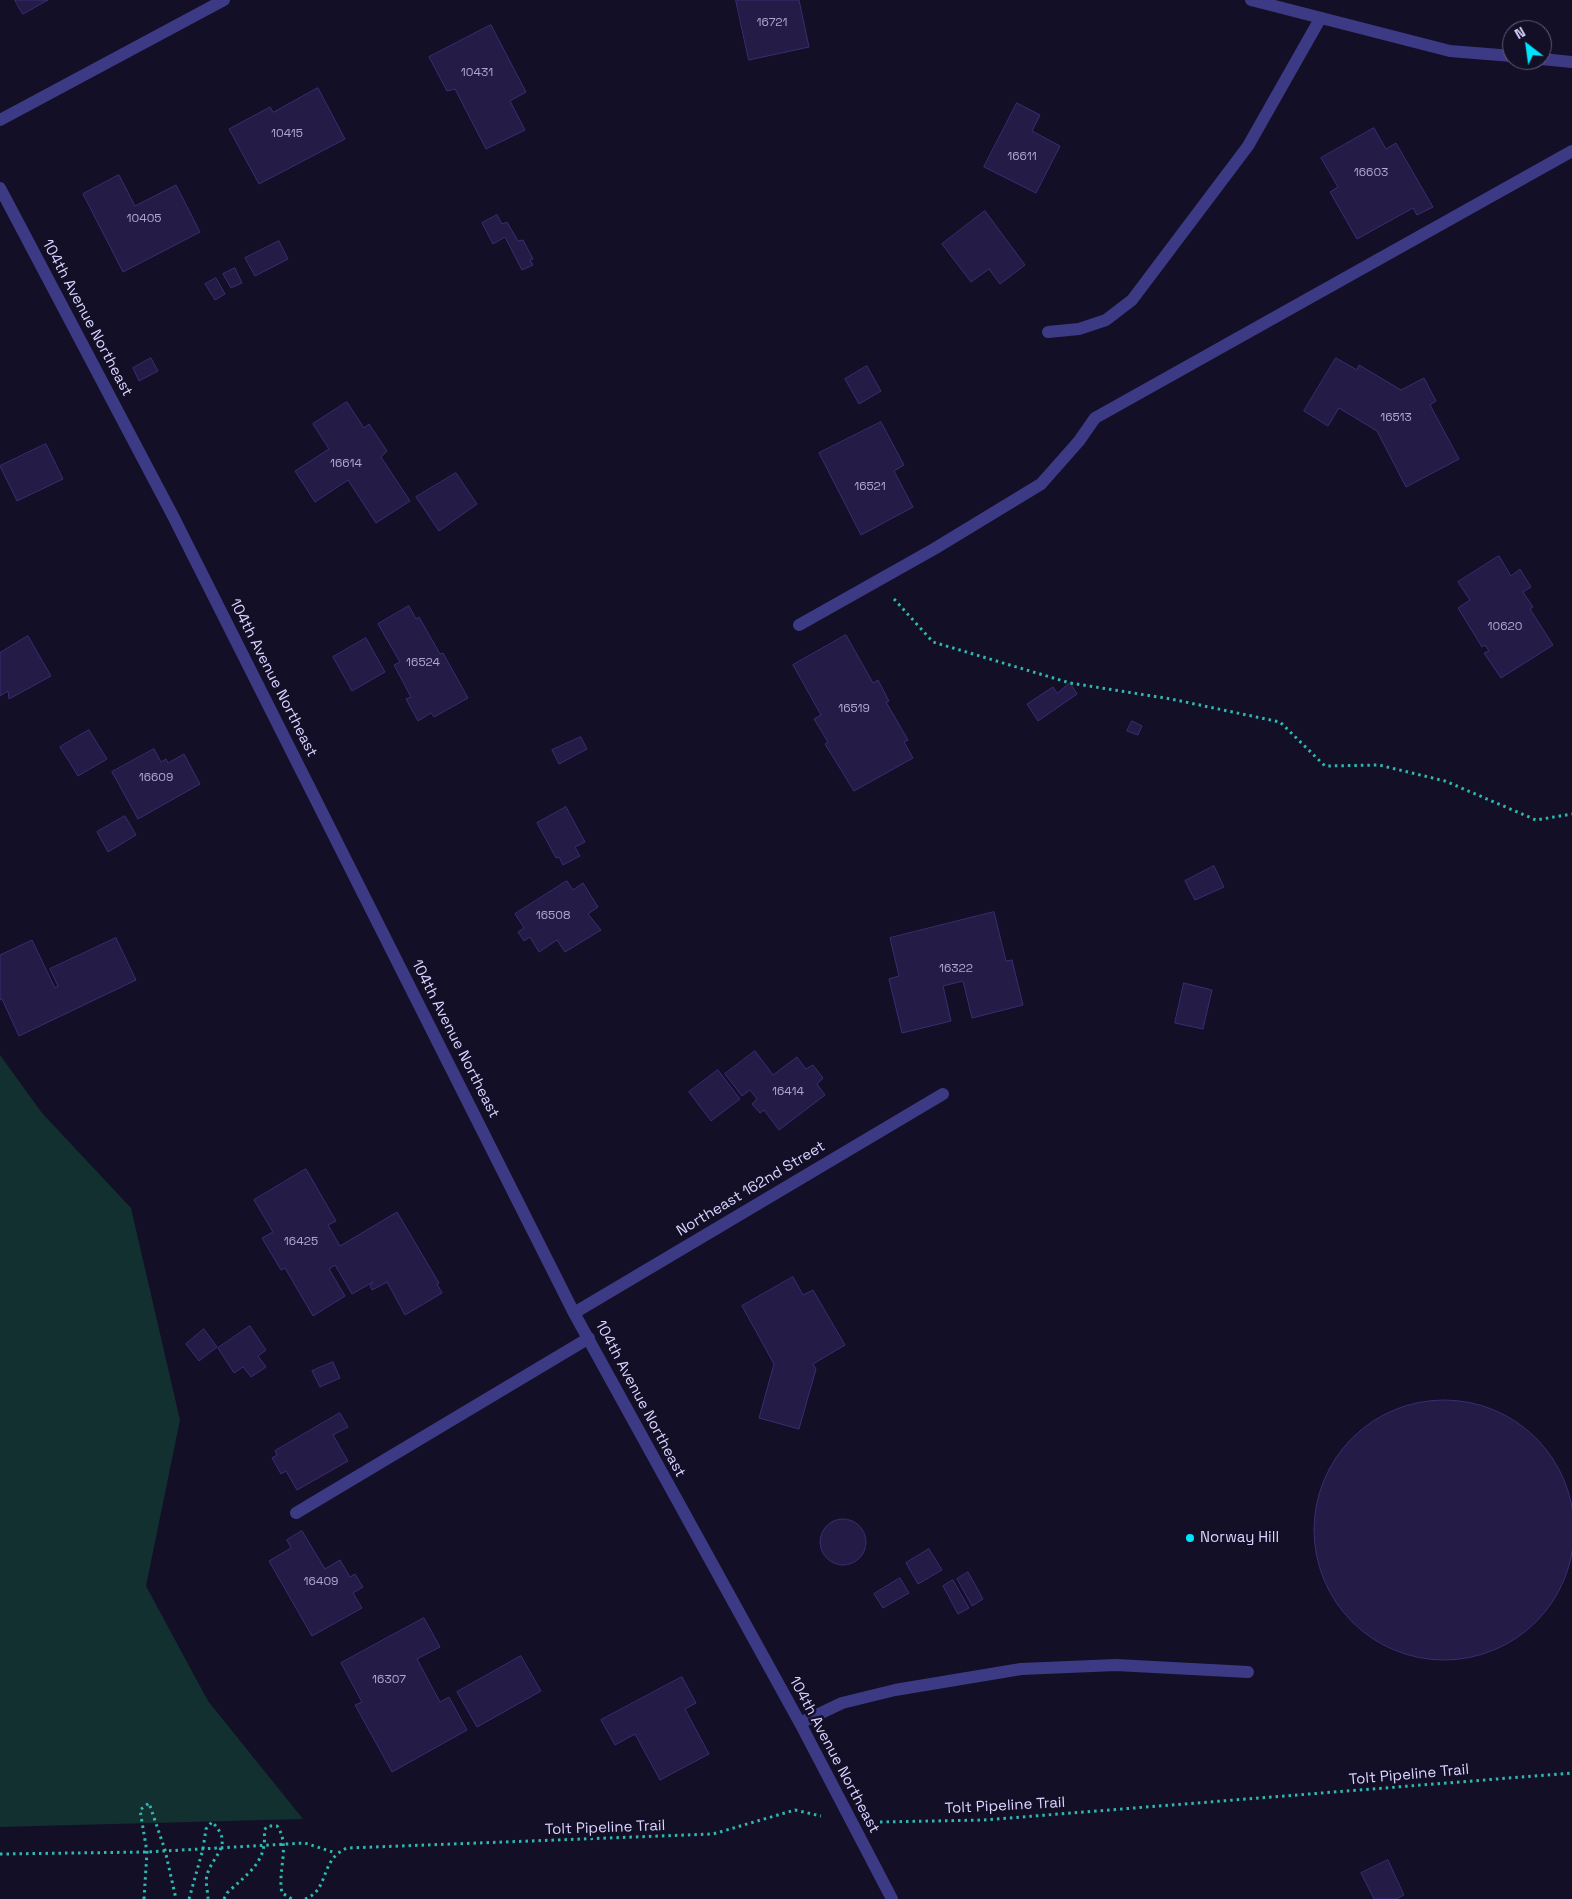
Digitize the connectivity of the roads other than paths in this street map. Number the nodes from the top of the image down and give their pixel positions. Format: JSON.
{"nodes":[{"id":1,"x":224,"y":0,"type":"edge"},
{"id":2,"x":1251,"y":0,"type":"edge"},
{"id":3,"x":1320,"y":19,"type":"junction"},
{"id":4,"x":1502,"y":55,"type":"edge"},
{"id":5,"x":1552,"y":60,"type":"edge"},
{"id":6,"x":1572,"y":62,"type":"edge"},
{"id":7,"x":0,"y":120,"type":"edge"},
{"id":8,"x":1572,"y":151,"type":"edge"},
{"id":9,"x":0,"y":188,"type":"edge"},
{"id":10,"x":1048,"y":332,"type":"dead end"},
{"id":11,"x":799,"y":625,"type":"dead end"},
{"id":12,"x":944,"y":1094,"type":"dead end"},
{"id":13,"x":574,"y":1313,"type":"junction"},
{"id":14,"x":589,"y":1338,"type":"junction"},
{"id":15,"x":296,"y":1513,"type":"dead end"},
{"id":16,"x":1248,"y":1672,"type":"dead end"},
{"id":17,"x":800,"y":1723,"type":"junction"},
{"id":18,"x":892,"y":1899,"type":"edge"}],
"edges":[{"from":1,"to":7,"type":"street"},
{"from":2,"to":3,"type":"street"},
{"from":3,"to":4,"type":"street"},
{"from":3,"to":10,"type":"street"},
{"from":5,"to":6,"type":"street"},
{"from":8,"to":11,"type":"street"},
{"from":9,"to":13,"type":"street","name":"104th Avenue Northeast"},
{"from":12,"to":13,"type":"street","name":"Northeast 162nd Street"},
{"from":13,"to":14,"type":"street","name":"104th Avenue Northeast"},
{"from":14,"to":15,"type":"street"},
{"from":14,"to":17,"type":"street","name":"104th Avenue Northeast"},
{"from":16,"to":17,"type":"street"},
{"from":17,"to":18,"type":"street","name":"104th Avenue Northeast"}]}
